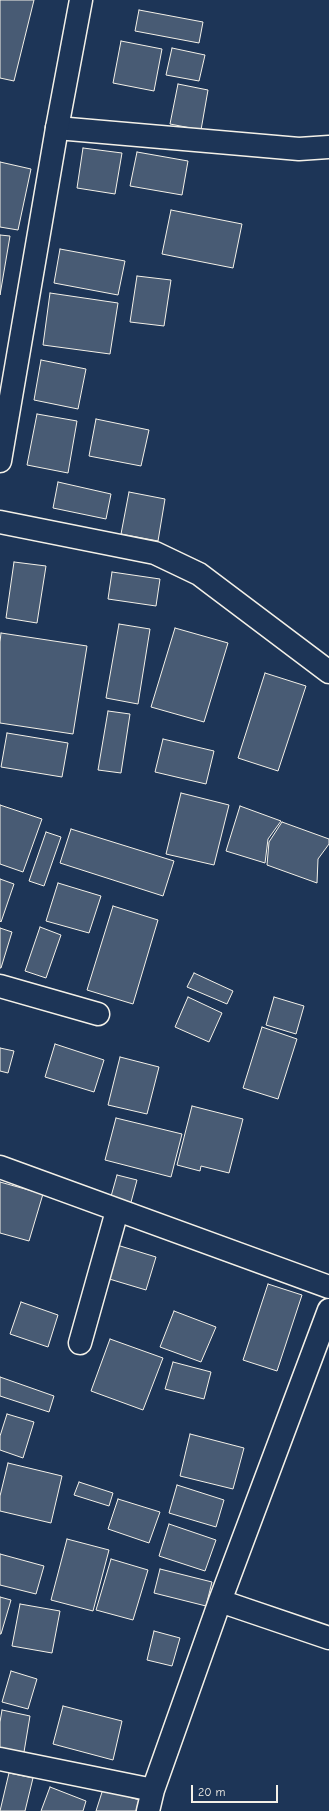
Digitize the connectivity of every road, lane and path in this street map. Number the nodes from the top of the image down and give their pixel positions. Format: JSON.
{"nodes":[{"id":1,"x":81,"y":0,"type":"edge"},
{"id":2,"x":57,"y":128,"type":"junction"},
{"id":3,"x":329,"y":147,"type":"edge"},
{"id":4,"x":0,"y":461,"type":"edge"},
{"id":5,"x":0,"y":522,"type":"edge"},
{"id":6,"x":329,"y":672,"type":"edge"},
{"id":7,"x":0,"y":986,"type":"edge"},
{"id":8,"x":98,"y":1014,"type":"dead end"},
{"id":9,"x":0,"y":1167,"type":"edge"},
{"id":10,"x":117,"y":1211,"type":"junction"},
{"id":11,"x":329,"y":1288,"type":"edge"},
{"id":12,"x":329,"y":1310,"type":"edge"},
{"id":13,"x":80,"y":1343,"type":"dead end"},
{"id":14,"x":220,"y":1601,"type":"junction"},
{"id":15,"x":329,"y":1638,"type":"edge"},
{"id":16,"x":0,"y":1759,"type":"edge"},
{"id":17,"x":150,"y":1801,"type":"edge"}],
"edges":[{"from":1,"to":2,"type":"street"},
{"from":2,"to":3,"type":"street"},
{"from":2,"to":4,"type":"street"},
{"from":5,"to":6,"type":"street"},
{"from":7,"to":8,"type":"street"},
{"from":9,"to":10,"type":"street"},
{"from":10,"to":11,"type":"street"},
{"from":10,"to":13,"type":"street"},
{"from":12,"to":14,"type":"street"},
{"from":14,"to":15,"type":"street"},
{"from":14,"to":17,"type":"street"},
{"from":16,"to":17,"type":"street"}]}
